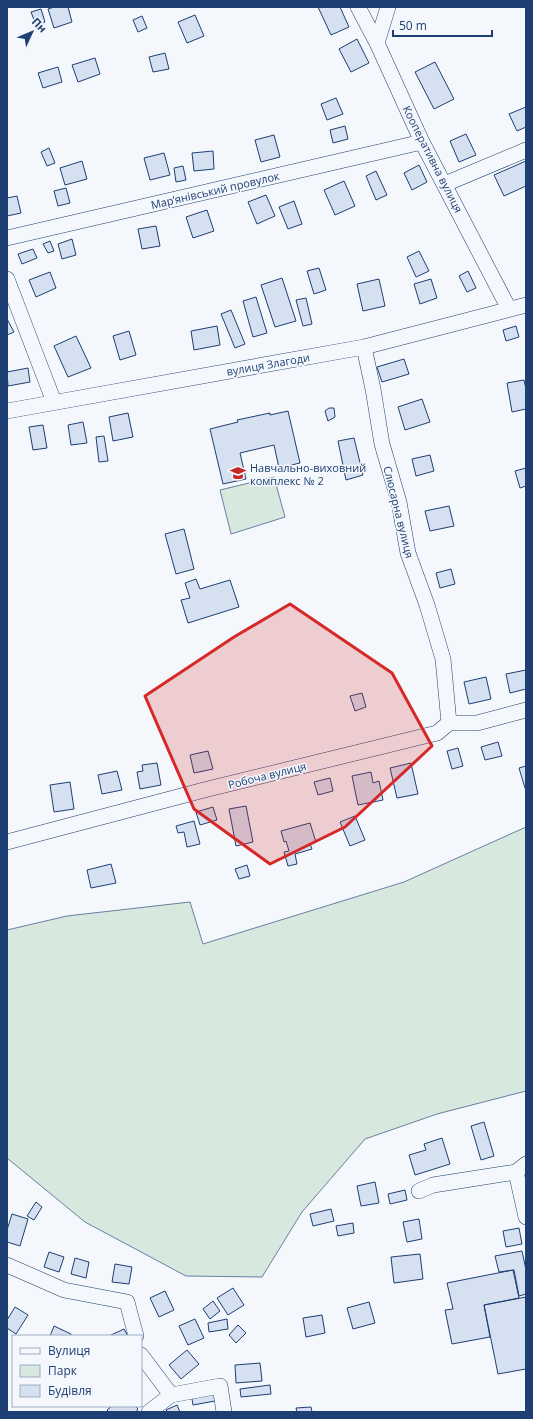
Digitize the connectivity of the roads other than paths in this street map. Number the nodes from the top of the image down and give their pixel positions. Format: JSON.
{"nodes":[{"id":1,"x":358,"y":7,"type":"edge"},
{"id":2,"x":388,"y":7,"type":"edge"},
{"id":3,"x":377,"y":43,"type":"junction"},
{"id":4,"x":422,"y":142,"type":"junction"},
{"id":5,"x":526,"y":150,"type":"edge"},
{"id":6,"x":445,"y":184,"type":"junction"},
{"id":7,"x":7,"y":238,"type":"edge"},
{"id":8,"x":7,"y":280,"type":"edge"},
{"id":9,"x":526,"y":305,"type":"edge"},
{"id":10,"x":509,"y":309,"type":"junction"},
{"id":11,"x":364,"y":347,"type":"junction"},
{"id":12,"x":54,"y":402,"type":"junction"},
{"id":13,"x":7,"y":411,"type":"edge"},
{"id":14,"x":526,"y":710,"type":"edge"},
{"id":15,"x":449,"y":723,"type":"junction"},
{"id":16,"x":7,"y":842,"type":"edge"},
{"id":17,"x":521,"y":1168,"type":"edge"},
{"id":18,"x":419,"y":1191,"type":"dead end"},
{"id":19,"x":526,"y":1217,"type":"edge"},
{"id":20,"x":7,"y":1265,"type":"edge"},
{"id":21,"x":136,"y":1335,"type":"edge"},
{"id":22,"x":142,"y":1356,"type":"edge"},
{"id":23,"x":171,"y":1395,"type":"junction"},
{"id":24,"x":149,"y":1412,"type":"edge"},
{"id":25,"x":224,"y":1412,"type":"edge"}],
"edges":[{"from":1,"to":3,"type":"street","name":"Кооперативна вулиця"},
{"from":2,"to":3,"type":"street"},
{"from":3,"to":4,"type":"street","name":"Кооперативна вулиця"},
{"from":4,"to":6,"type":"street","name":"Кооперативна вулиця"},
{"from":4,"to":7,"type":"street","name":"Мар’янівський провулок"},
{"from":5,"to":6,"type":"street"},
{"from":6,"to":10,"type":"street","name":"Кооперативна вулиця"},
{"from":8,"to":12,"type":"street"},
{"from":9,"to":10,"type":"street","name":"вулиця Злагоди"},
{"from":10,"to":11,"type":"street","name":"вулиця Злагоди"},
{"from":11,"to":12,"type":"street","name":"вулиця Злагоди"},
{"from":11,"to":15,"type":"street","name":"Слюсарна вулиця"},
{"from":12,"to":13,"type":"street","name":"вулиця Злагоди"},
{"from":14,"to":15,"type":"street"},
{"from":15,"to":16,"type":"street","name":"Робоча вулиця"},
{"from":17,"to":18,"type":"street"},
{"from":17,"to":19,"type":"street"},
{"from":20,"to":21,"type":"street"},
{"from":22,"to":23,"type":"street"},
{"from":23,"to":24,"type":"street"},
{"from":23,"to":25,"type":"street"}]}
